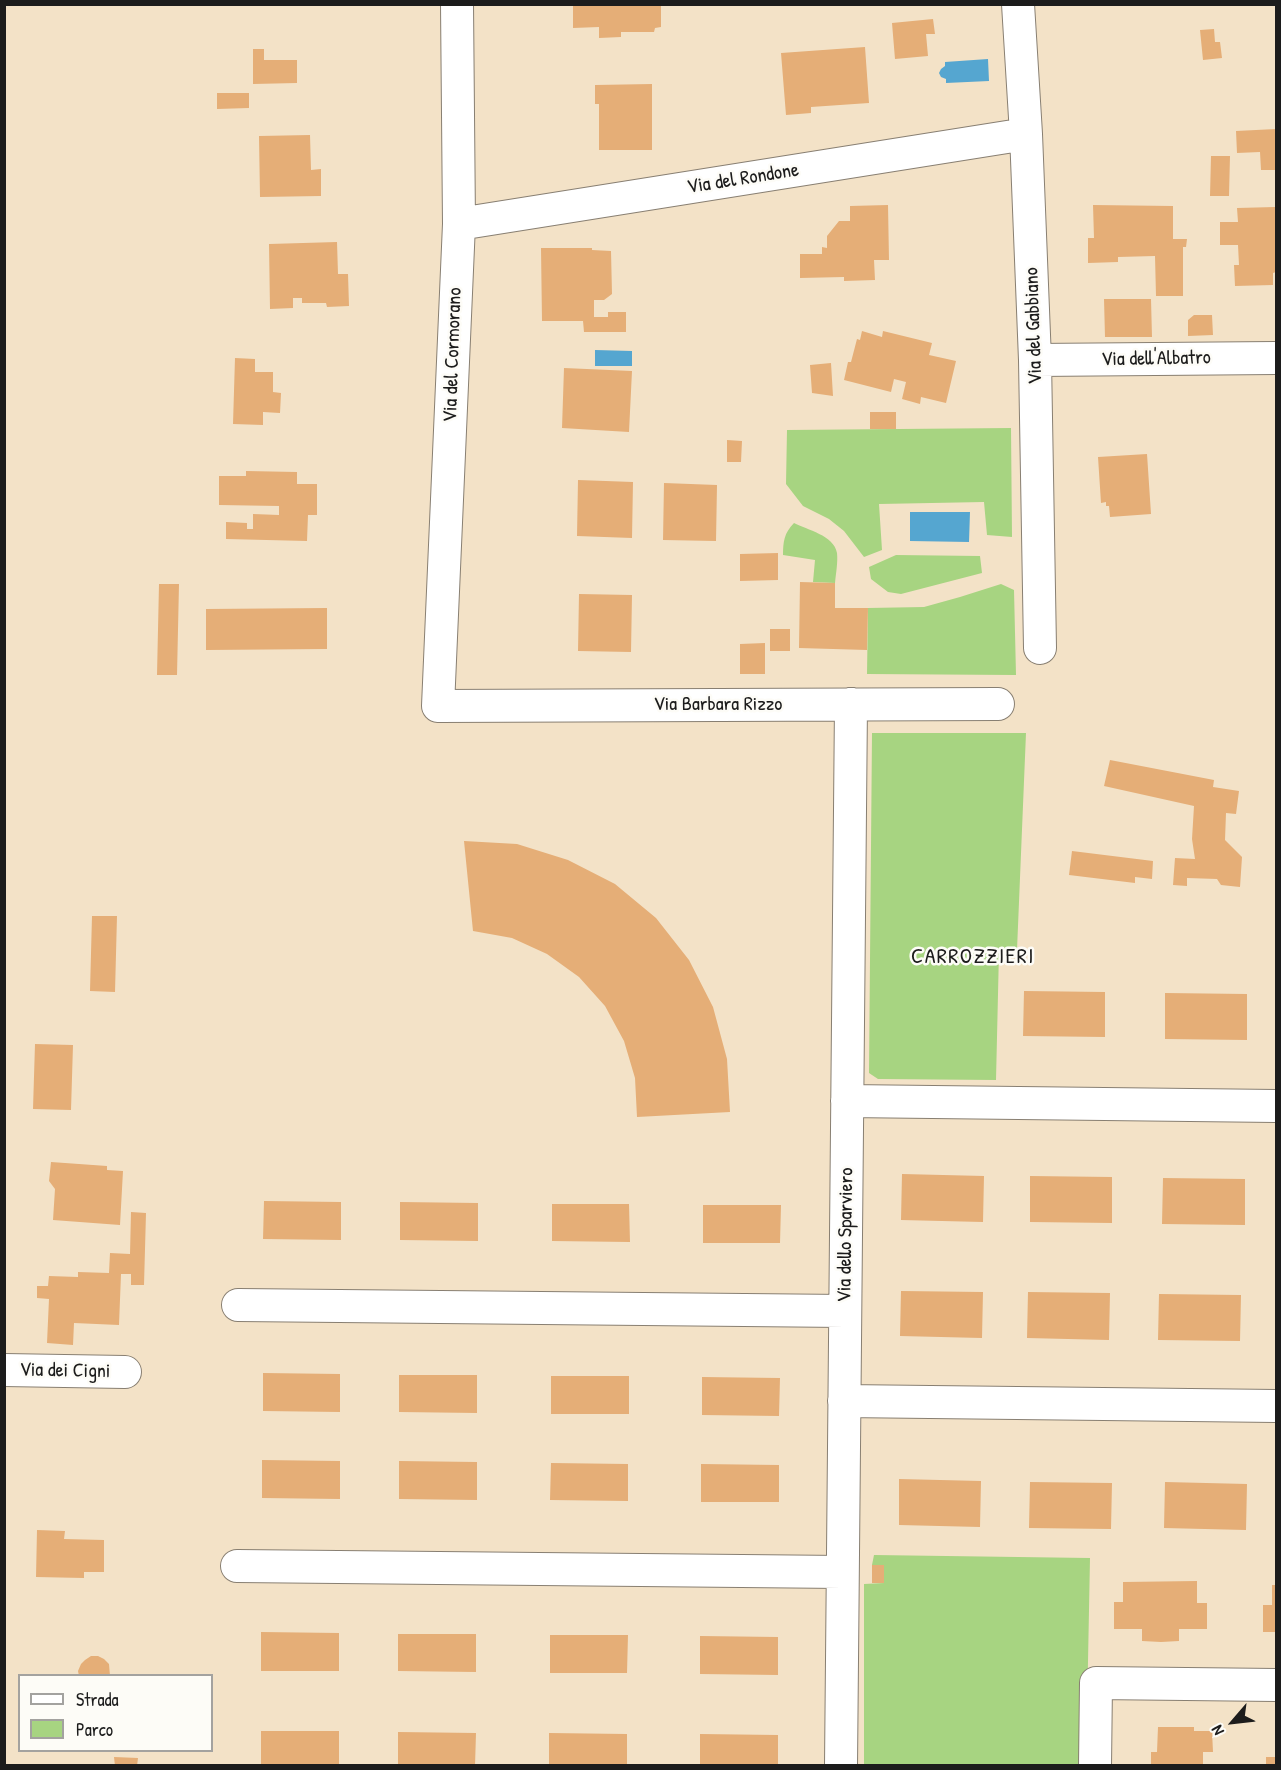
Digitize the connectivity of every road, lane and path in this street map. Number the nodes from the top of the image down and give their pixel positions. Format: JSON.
{"nodes":[{"id":1,"x":457,"y":4,"type":"edge"},
{"id":2,"x":1018,"y":4,"type":"edge"},
{"id":3,"x":1026,"y":134,"type":"junction"},
{"id":4,"x":459,"y":224,"type":"junction"},
{"id":5,"x":1276,"y":358,"type":"edge"},
{"id":6,"x":1035,"y":360,"type":"junction"},
{"id":7,"x":1040,"y":648,"type":"dead end"},
{"id":8,"x":851,"y":704,"type":"junction"},
{"id":9,"x":998,"y":704,"type":"dead end"},
{"id":10,"x":438,"y":706,"type":"joint"},
{"id":11,"x":847,"y":1101,"type":"junction"},
{"id":12,"x":1276,"y":1106,"type":"edge"},
{"id":13,"x":238,"y":1305,"type":"dead end"},
{"id":14,"x":845,"y":1311,"type":"junction"},
{"id":15,"x":4,"y":1370,"type":"edge"},
{"id":16,"x":125,"y":1372,"type":"dead end"},
{"id":17,"x":844,"y":1401,"type":"junction"},
{"id":18,"x":1276,"y":1406,"type":"edge"},
{"id":19,"x":237,"y":1566,"type":"dead end"},
{"id":20,"x":842,"y":1572,"type":"junction"},
{"id":21,"x":1276,"y":1685,"type":"edge"},
{"id":22,"x":841,"y":1766,"type":"edge"},
{"id":23,"x":1095,"y":1766,"type":"edge"}],
"edges":[{"from":1,"to":4,"type":"street","name":"Via del Cormorano"},
{"from":2,"to":3,"type":"street","name":"Via del Gabbiano"},
{"from":3,"to":4,"type":"street","name":"Via del Rondone"},
{"from":3,"to":6,"type":"street","name":"Via del Gabbiano"},
{"from":4,"to":10,"type":"street","name":"Via del Cormorano"},
{"from":5,"to":6,"type":"street","name":"Via dell'Albatro"},
{"from":6,"to":7,"type":"street","name":"Via del Gabbiano"},
{"from":8,"to":9,"type":"street","name":"Via Barbara Rizzo"},
{"from":8,"to":10,"type":"street","name":"Via Barbara Rizzo"},
{"from":8,"to":11,"type":"street","name":"Via dello Sparviero"},
{"from":11,"to":12,"type":"street"},
{"from":11,"to":14,"type":"street","name":"Via dello Sparviero"},
{"from":13,"to":14,"type":"street"},
{"from":14,"to":17,"type":"street","name":"Via dello Sparviero"},
{"from":15,"to":16,"type":"street","name":"Via dei Cigni"},
{"from":17,"to":18,"type":"street"},
{"from":17,"to":20,"type":"street","name":"Via dello Sparviero"},
{"from":19,"to":20,"type":"street"},
{"from":20,"to":22,"type":"street","name":"Via dello Sparviero"},
{"from":21,"to":23,"type":"street"}]}
